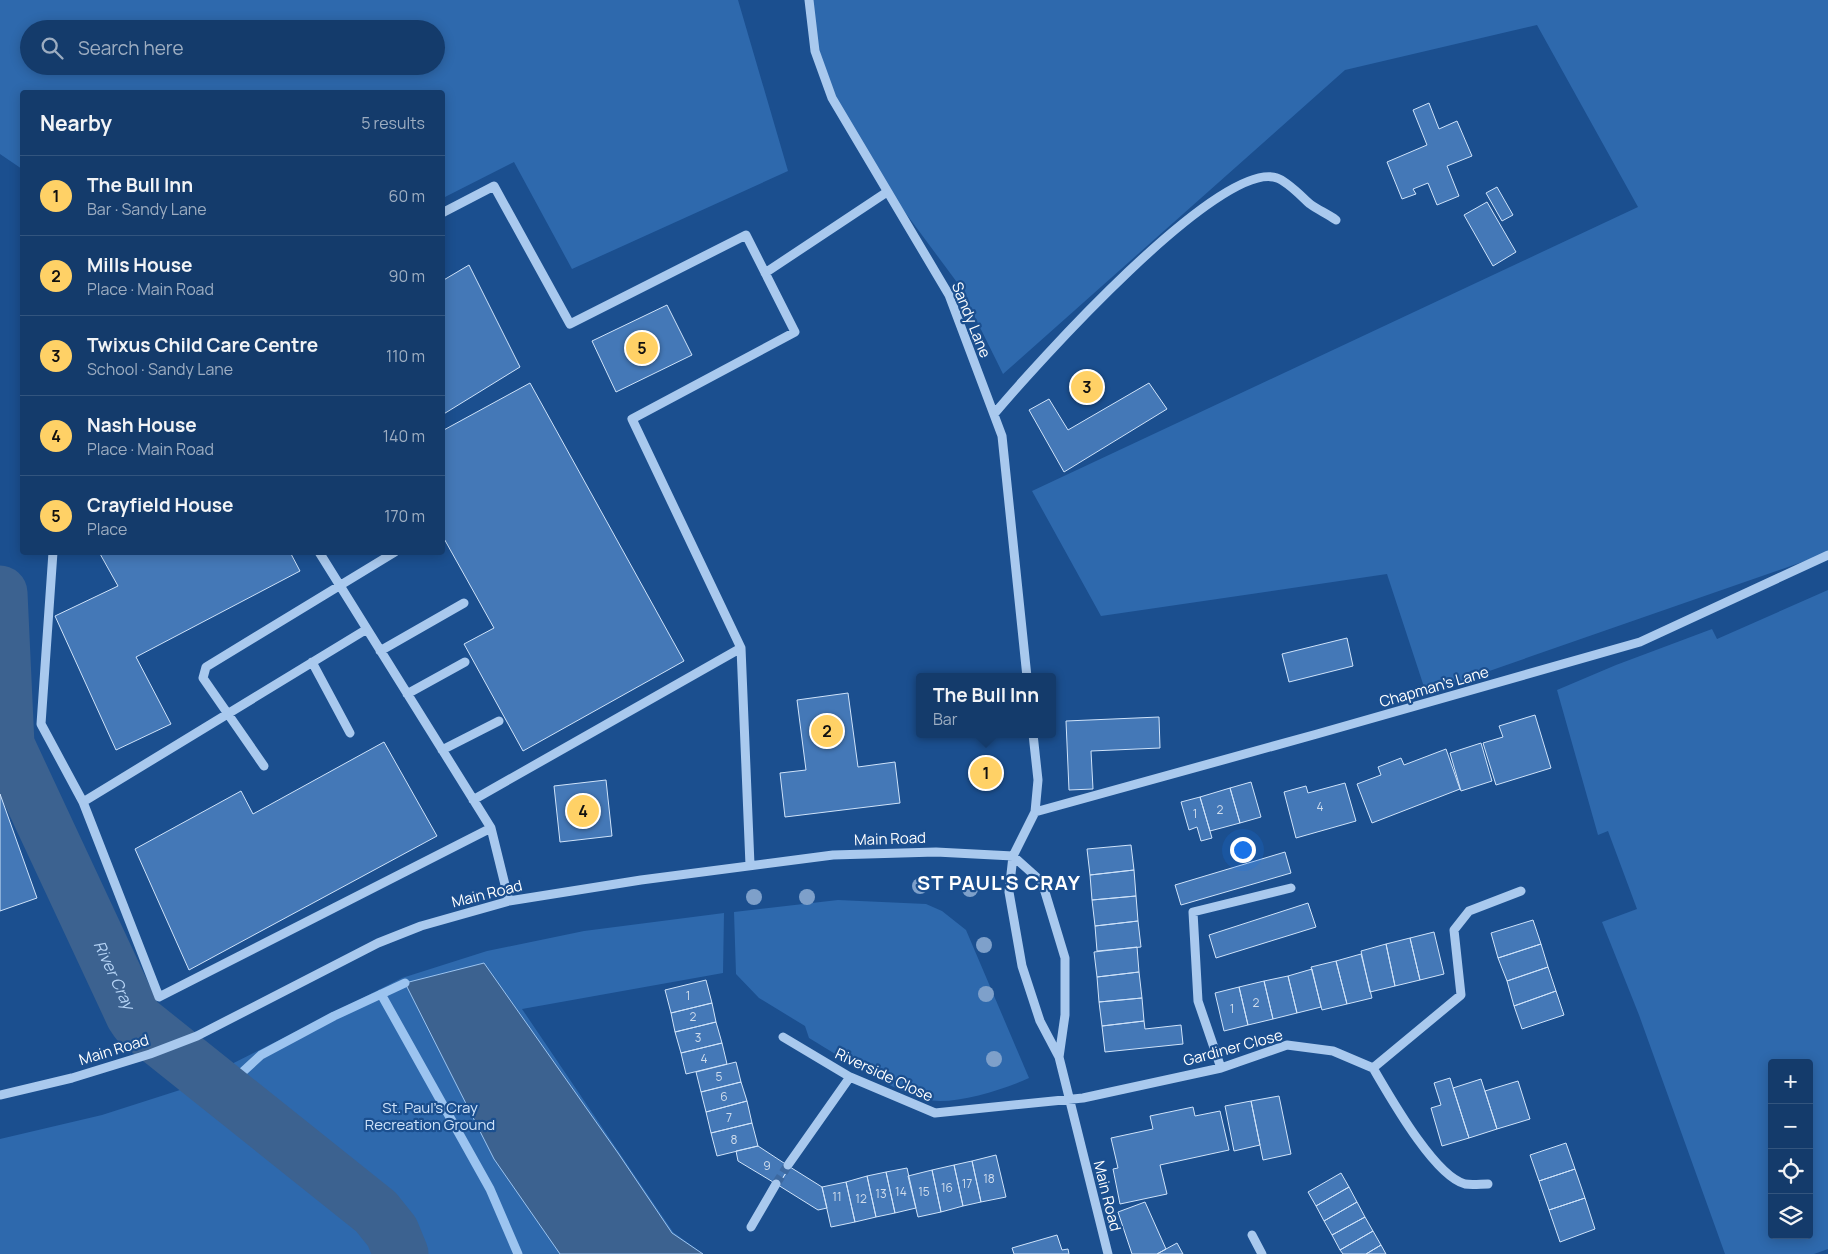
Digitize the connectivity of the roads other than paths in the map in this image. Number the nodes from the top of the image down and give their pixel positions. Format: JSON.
{"nodes":[{"id":1,"x":809,"y":0,"type":"edge"},
{"id":2,"x":887,"y":192,"type":"junction"},
{"id":3,"x":445,"y":210,"type":"edge"},
{"id":4,"x":1336,"y":220,"type":"dead end"},
{"id":5,"x":765,"y":273,"type":"junction"},
{"id":6,"x":994,"y":414,"type":"junction"},
{"id":7,"x":53,"y":555,"type":"edge"},
{"id":8,"x":320,"y":555,"type":"edge"},
{"id":9,"x":390,"y":555,"type":"edge"},
{"id":10,"x":1828,"y":555,"type":"edge"},
{"id":11,"x":340,"y":586,"type":"junction"},
{"id":12,"x":464,"y":603,"type":"dead end"},
{"id":13,"x":367,"y":629,"type":"junction"},
{"id":14,"x":741,"y":648,"type":"junction"},
{"id":15,"x":380,"y":651,"type":"junction"},
{"id":16,"x":312,"y":662,"type":"junction"},
{"id":17,"x":465,"y":662,"type":"dead end"},
{"id":18,"x":1027,"y":673,"type":"edge"},
{"id":19,"x":407,"y":694,"type":"junction"},
{"id":20,"x":227,"y":714,"type":"junction"},
{"id":21,"x":499,"y":721,"type":"dead end"},
{"id":22,"x":350,"y":733,"type":"dead end"},
{"id":23,"x":1033,"y":738,"type":"edge"},
{"id":24,"x":442,"y":750,"type":"junction"},
{"id":25,"x":264,"y":766,"type":"dead end"},
{"id":26,"x":473,"y":800,"type":"junction"},
{"id":27,"x":83,"y":802,"type":"junction"},
{"id":28,"x":1036,"y":812,"type":"junction"},
{"id":29,"x":491,"y":828,"type":"junction"},
{"id":30,"x":1013,"y":856,"type":"junction"},
{"id":31,"x":750,"y":865,"type":"junction"},
{"id":32,"x":1291,"y":888,"type":"dead end"},
{"id":33,"x":1521,"y":891,"type":"dead end"},
{"id":34,"x":509,"y":901,"type":"junction"},
{"id":35,"x":783,"y":1038,"type":"dead end"},
{"id":36,"x":1059,"y":1057,"type":"junction"},
{"id":37,"x":1220,"y":1068,"type":"junction"},
{"id":38,"x":1373,"y":1068,"type":"junction"},
{"id":39,"x":850,"y":1077,"type":"junction"},
{"id":40,"x":0,"y":1095,"type":"edge"},
{"id":41,"x":1070,"y":1099,"type":"junction"},
{"id":42,"x":788,"y":1166,"type":"tunnel mouth"},
{"id":43,"x":776,"y":1184,"type":"tunnel mouth"},
{"id":44,"x":1488,"y":1184,"type":"dead end"},
{"id":45,"x":751,"y":1227,"type":"dead end"},
{"id":46,"x":1252,"y":1235,"type":"dead end"},
{"id":47,"x":1108,"y":1254,"type":"edge"},
{"id":48,"x":1262,"y":1254,"type":"edge"}],
"edges":[{"from":1,"to":2,"type":"street","name":"Sandy Lane"},
{"from":2,"to":5,"type":"street"},
{"from":2,"to":6,"type":"street","name":"Sandy Lane"},
{"from":3,"to":5,"type":"street"},
{"from":4,"to":6,"type":"street"},
{"from":5,"to":14,"type":"street"},
{"from":6,"to":18,"type":"street","name":"Sandy Lane"},
{"from":7,"to":27,"type":"street"},
{"from":8,"to":11,"type":"street"},
{"from":9,"to":11,"type":"street"},
{"from":10,"to":28,"type":"street","name":"Chapman's Lane"},
{"from":11,"to":13,"type":"street"},
{"from":11,"to":20,"type":"street"},
{"from":12,"to":15,"type":"street"},
{"from":13,"to":15,"type":"street"},
{"from":13,"to":16,"type":"street"},
{"from":14,"to":26,"type":"street"},
{"from":14,"to":31,"type":"street"},
{"from":15,"to":19,"type":"street"},
{"from":16,"to":20,"type":"street"},
{"from":16,"to":22,"type":"street"},
{"from":17,"to":19,"type":"street"},
{"from":19,"to":24,"type":"street"},
{"from":20,"to":25,"type":"street"},
{"from":20,"to":27,"type":"street"},
{"from":21,"to":24,"type":"street"},
{"from":23,"to":28,"type":"street"},
{"from":24,"to":26,"type":"street"},
{"from":26,"to":29,"type":"street"},
{"from":27,"to":29,"type":"street"},
{"from":28,"to":30,"type":"street"},
{"from":29,"to":34,"type":"street"},
{"from":30,"to":31,"type":"street","name":"Main Road"},
{"from":30,"to":36,"type":"street","name":"Main Road"},
{"from":30,"to":36,"type":"street","name":"Main Road"},
{"from":31,"to":34,"type":"street","name":"Main Road"},
{"from":32,"to":37,"type":"street"},
{"from":33,"to":38,"type":"street"},
{"from":34,"to":40,"type":"street","name":"Main Road"},
{"from":35,"to":39,"type":"street","name":"Riverside Close"},
{"from":36,"to":41,"type":"street","name":"Main Road"},
{"from":37,"to":38,"type":"street","name":"Gardiner Close"},
{"from":37,"to":41,"type":"street","name":"Gardiner Close"},
{"from":38,"to":44,"type":"street"},
{"from":39,"to":41,"type":"street","name":"Riverside Close"},
{"from":39,"to":42,"type":"street"},
{"from":41,"to":47,"type":"street","name":"Main Road"},
{"from":43,"to":45,"type":"street"},
{"from":46,"to":48,"type":"street"}]}
